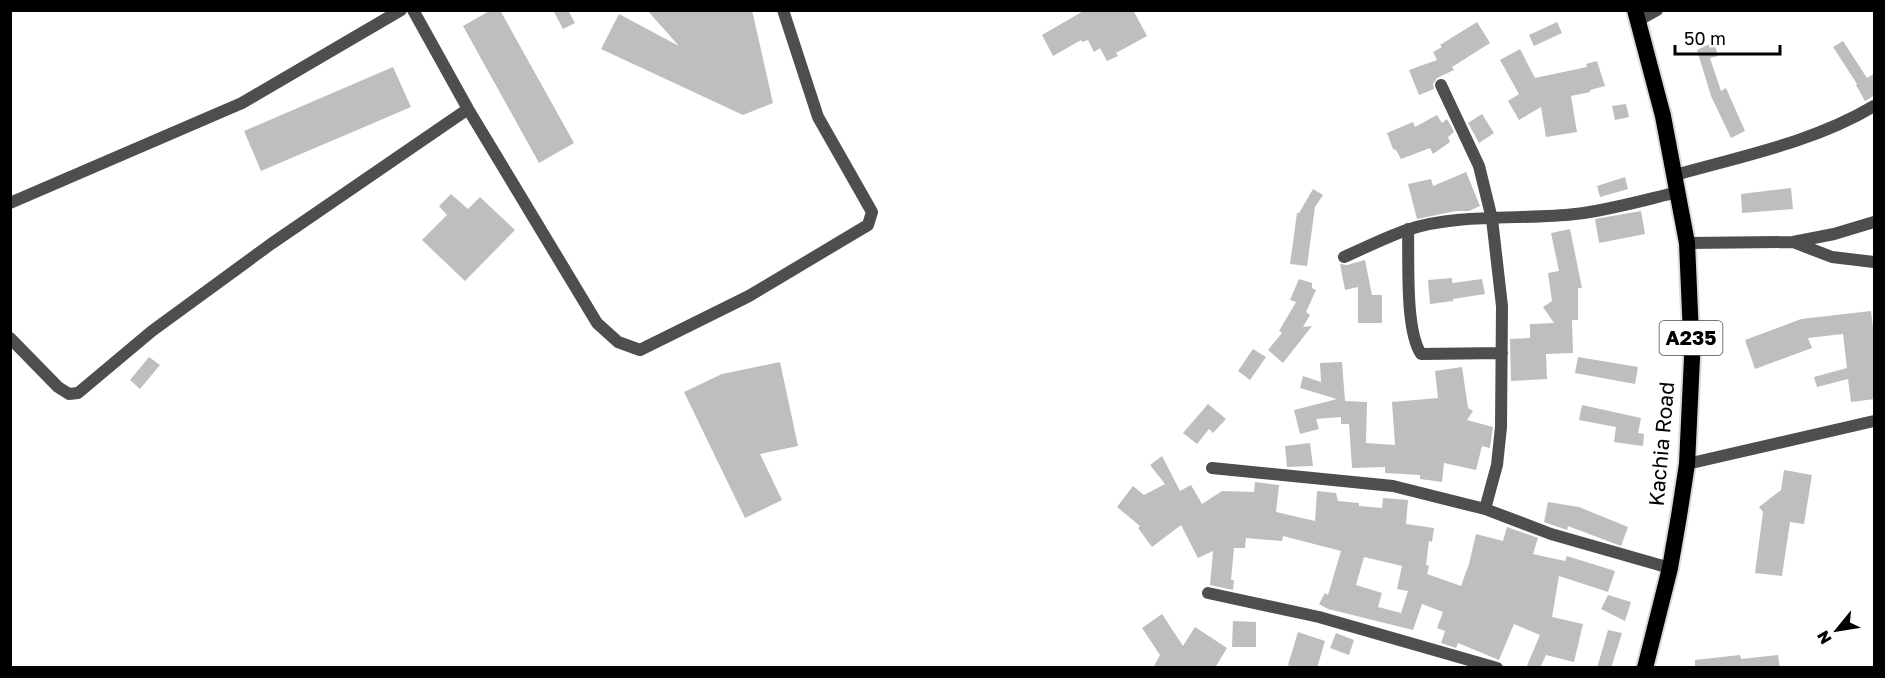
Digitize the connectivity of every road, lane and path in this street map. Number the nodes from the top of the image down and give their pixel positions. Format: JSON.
{"nodes":[{"id":1,"x":401,"y":10,"type":"edge"},
{"id":2,"x":413,"y":10,"type":"edge"},
{"id":3,"x":783,"y":10,"type":"edge"},
{"id":4,"x":1657,"y":10,"type":"edge"},
{"id":5,"x":1637,"y":15,"type":"edge"},
{"id":6,"x":1441,"y":85,"type":"dead end"},
{"id":7,"x":1875,"y":106,"type":"edge"},
{"id":8,"x":468,"y":109,"type":"junction"},
{"id":9,"x":1677,"y":183,"type":"junction"},
{"id":10,"x":10,"y":203,"type":"edge"},
{"id":11,"x":1492,"y":219,"type":"junction"},
{"id":12,"x":1875,"y":222,"type":"edge"},
{"id":13,"x":1408,"y":229,"type":"junction"},
{"id":14,"x":1793,"y":242,"type":"junction"},
{"id":15,"x":1687,"y":243,"type":"junction"},
{"id":16,"x":1344,"y":257,"type":"dead end"},
{"id":17,"x":1875,"y":262,"type":"edge"},
{"id":18,"x":10,"y":338,"type":"edge"},
{"id":19,"x":1502,"y":353,"type":"junction"},
{"id":20,"x":1875,"y":421,"type":"edge"},
{"id":21,"x":1686,"y":464,"type":"junction"},
{"id":22,"x":1212,"y":468,"type":"dead end"},
{"id":23,"x":1485,"y":509,"type":"junction"},
{"id":24,"x":1670,"y":568,"type":"junction"},
{"id":25,"x":1208,"y":593,"type":"dead end"},
{"id":26,"x":1497,"y":668,"type":"edge"},
{"id":27,"x":1645,"y":668,"type":"edge"}],
"edges":[{"from":1,"to":10,"type":"street"},
{"from":2,"to":8,"type":"street"},
{"from":3,"to":8,"type":"street"},
{"from":4,"to":5,"type":"street"},
{"from":5,"to":9,"type":"highway","name":"Kachia Road","number":"A235"},
{"from":6,"to":11,"type":"street"},
{"from":7,"to":9,"type":"street"},
{"from":8,"to":18,"type":"street"},
{"from":9,"to":11,"type":"street"},
{"from":9,"to":15,"type":"highway","name":"Kachia Road","number":"A235"},
{"from":11,"to":13,"type":"street"},
{"from":11,"to":19,"type":"street"},
{"from":12,"to":14,"type":"street"},
{"from":13,"to":16,"type":"street"},
{"from":13,"to":19,"type":"street"},
{"from":14,"to":15,"type":"street"},
{"from":14,"to":17,"type":"street"},
{"from":15,"to":21,"type":"highway","name":"Kachia Road","number":"A235"},
{"from":19,"to":23,"type":"street"},
{"from":20,"to":21,"type":"street"},
{"from":21,"to":24,"type":"highway","name":"Kachia Road","number":"A235"},
{"from":22,"to":23,"type":"street"},
{"from":23,"to":24,"type":"street"},
{"from":24,"to":27,"type":"highway","name":"Kachia Road","number":"A235"},
{"from":25,"to":26,"type":"street"}]}
